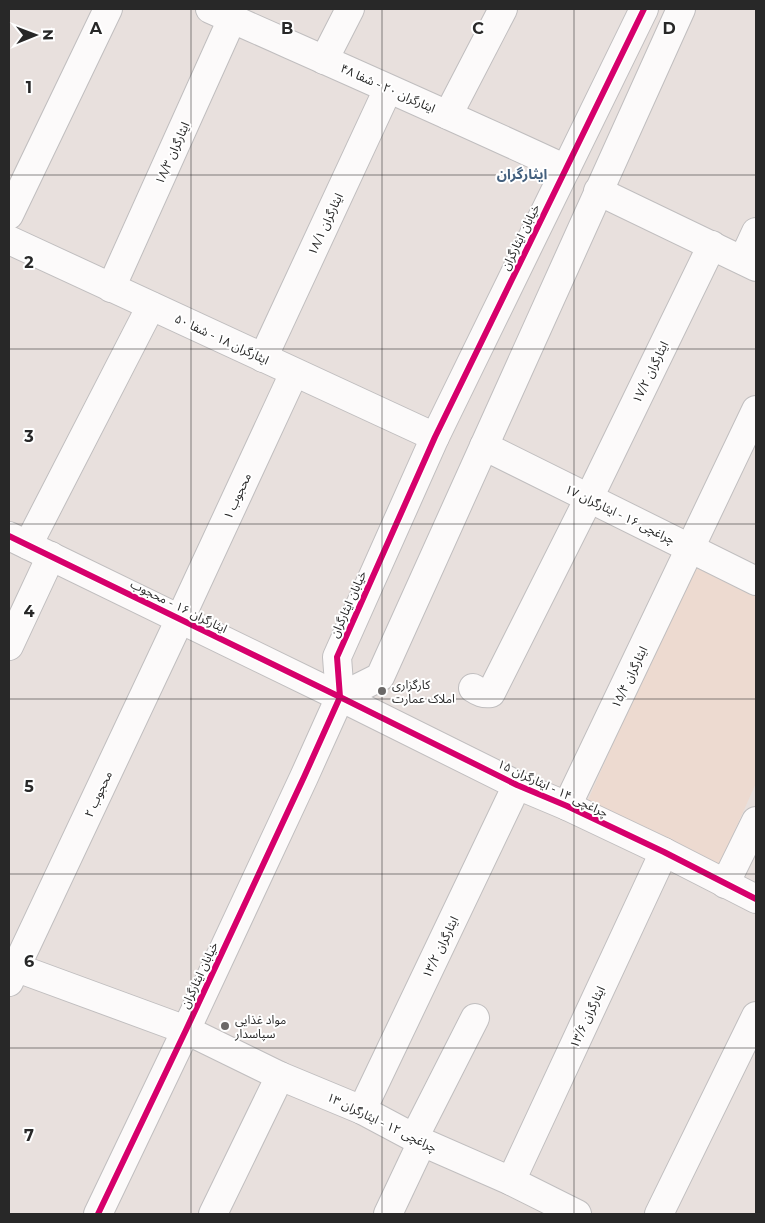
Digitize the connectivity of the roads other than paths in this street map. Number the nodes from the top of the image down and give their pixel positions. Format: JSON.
{"nodes":[{"id":1,"x":108,"y":9,"type":"edge"},
{"id":2,"x":350,"y":9,"type":"edge"},
{"id":3,"x":503,"y":9,"type":"edge"},
{"id":4,"x":644,"y":9,"type":"edge"},
{"id":5,"x":681,"y":9,"type":"edge"},
{"id":6,"x":221,"y":14,"type":"edge"},
{"id":7,"x":324,"y":60,"type":"junction"},
{"id":8,"x":388,"y":89,"type":"junction"},
{"id":9,"x":448,"y":115,"type":"junction"},
{"id":10,"x":566,"y":169,"type":"junction"},
{"id":11,"x":598,"y":191,"type":"junction"},
{"id":12,"x":9,"y":216,"type":"edge"},
{"id":13,"x":756,"y":232,"type":"edge"},
{"id":14,"x":9,"y":240,"type":"edge"},
{"id":15,"x":712,"y":245,"type":"junction"},
{"id":16,"x":750,"y":264,"type":"edge"},
{"id":17,"x":111,"y":288,"type":"junction"},
{"id":18,"x":150,"y":306,"type":"junction"},
{"id":19,"x":263,"y":358,"type":"junction"},
{"id":20,"x":294,"y":373,"type":"junction"},
{"id":21,"x":756,"y":410,"type":"edge"},
{"id":22,"x":435,"y":437,"type":"junction"},
{"id":23,"x":484,"y":446,"type":"junction"},
{"id":24,"x":589,"y":498,"type":"junction"},
{"id":25,"x":29,"y":546,"type":"edge"},
{"id":26,"x":691,"y":549,"type":"junction"},
{"id":27,"x":756,"y":581,"type":"edge"},
{"id":28,"x":180,"y":619,"type":"junction"},
{"id":29,"x":9,"y":646,"type":"edge"},
{"id":30,"x":473,"y":688,"type":"dead end"},
{"id":31,"x":340,"y":697,"type":"junction"},
{"id":32,"x":518,"y":785,"type":"junction"},
{"id":33,"x":567,"y":806,"type":"junction"},
{"id":34,"x":756,"y":821,"type":"edge"},
{"id":35,"x":664,"y":852,"type":"junction"},
{"id":36,"x":726,"y":884,"type":"junction"},
{"id":37,"x":756,"y":900,"type":"edge"},
{"id":38,"x":11,"y":972,"type":"edge"},
{"id":39,"x":756,"y":1016,"type":"edge"},
{"id":40,"x":475,"y":1018,"type":"dead end"},
{"id":41,"x":186,"y":1030,"type":"junction"},
{"id":42,"x":280,"y":1076,"type":"junction"},
{"id":43,"x":362,"y":1110,"type":"junction"},
{"id":44,"x":418,"y":1140,"type":"junction"},
{"id":45,"x":511,"y":1181,"type":"junction"},
{"id":46,"x":573,"y":1213,"type":"edge"},
{"id":47,"x":98,"y":1214,"type":"edge"},
{"id":48,"x":213,"y":1214,"type":"edge"},
{"id":49,"x":388,"y":1214,"type":"edge"},
{"id":50,"x":659,"y":1214,"type":"edge"}],
"edges":[{"from":1,"to":12,"type":"street"},
{"from":2,"to":7,"type":"street"},
{"from":3,"to":9,"type":"street"},
{"from":4,"to":10,"type":"street","name":"خیابان ایثارگران"},
{"from":5,"to":11,"type":"street"},
{"from":6,"to":7,"type":"street","name":"ایثارگران ۲۰ - شفا ۴۸"},
{"from":6,"to":17,"type":"street","name":"ایثارگران ۱۸/۳"},
{"from":7,"to":8,"type":"street","name":"ایثارگران ۲۰ - شفا ۴۸"},
{"from":8,"to":9,"type":"street","name":"ایثارگران ۲۰ - شفا ۴۸"},
{"from":8,"to":19,"type":"street","name":"ایثارگران ۱۸/۱"},
{"from":9,"to":10,"type":"street","name":"ایثارگران ۲۰ - شفا ۴۸"},
{"from":10,"to":22,"type":"street","name":"خیابان ایثارگران"},
{"from":11,"to":15,"type":"street"},
{"from":11,"to":23,"type":"street"},
{"from":13,"to":16,"type":"street"},
{"from":14,"to":17,"type":"street","name":"ایثارگران ۱۸ - شفا ۵۰"},
{"from":15,"to":16,"type":"street"},
{"from":15,"to":24,"type":"street","name":"ایثارگران ۱۷/۲"},
{"from":17,"to":18,"type":"street","name":"ایثارگران ۱۸ - شفا ۵۰"},
{"from":18,"to":19,"type":"street","name":"ایثارگران ۱۸ - شفا ۵۰"},
{"from":18,"to":25,"type":"street"},
{"from":19,"to":20,"type":"street","name":"ایثارگران ۱۸ - شفا ۵۰"},
{"from":20,"to":22,"type":"street","name":"ایثارگران ۱۸ - شفا ۵۰"},
{"from":20,"to":28,"type":"street","name":"محجوب ۱"},
{"from":21,"to":26,"type":"street","name":"ایثارگران ۱۵/۴"},
{"from":22,"to":31,"type":"street","name":"خیابان ایثارگران"},
{"from":23,"to":24,"type":"street","name":"چراغچی ۱۶ - ایثارگران ۱۷"},
{"from":23,"to":31,"type":"street"},
{"from":24,"to":26,"type":"street","name":"چراغچی ۱۶ - ایثارگران ۱۷"},
{"from":24,"to":30,"type":"street","name":"ایثارگران ۱۷/۲"},
{"from":25,"to":28,"type":"street","name":"ایثارگران ۱۶ - محجوب"},
{"from":25,"to":29,"type":"street"},
{"from":26,"to":27,"type":"street","name":"چراغچی ۱۶ - ایثارگران ۱۷"},
{"from":26,"to":33,"type":"street","name":"ایثارگران ۱۵/۴"},
{"from":28,"to":31,"type":"street","name":"ایثارگران ۱۶ - محجوب"},
{"from":28,"to":38,"type":"street","name":"محجوب ۲"},
{"from":31,"to":32,"type":"street","name":"چراغچی ۱۴ - ایثارگران ۱۵"},
{"from":31,"to":41,"type":"street","name":"خیابان ایثارگران"},
{"from":32,"to":33,"type":"street","name":"چراغچی ۱۴ - ایثارگران ۱۵"},
{"from":32,"to":43,"type":"street","name":"ایثارگران ۱۳/۲"},
{"from":33,"to":35,"type":"street","name":"چراغچی ۱۴ - ایثارگران ۱۵"},
{"from":34,"to":36,"type":"street"},
{"from":35,"to":36,"type":"street","name":"چراغچی ۱۴ - ایثارگران ۱۵"},
{"from":35,"to":45,"type":"street","name":"ایثارگران ۱۳/۶"},
{"from":36,"to":37,"type":"street","name":"چراغچی ۱۴ - ایثارگران ۱۵"},
{"from":38,"to":41,"type":"street","name":"چراغچی ۱۲ - ایثارگران ۱۳"},
{"from":39,"to":50,"type":"street"},
{"from":40,"to":44,"type":"street"},
{"from":41,"to":42,"type":"street","name":"چراغچی ۱۲ - ایثارگران ۱۳"},
{"from":41,"to":47,"type":"street","name":"خیابان ایثارگران"},
{"from":42,"to":43,"type":"street","name":"چراغچی ۱۲ - ایثارگران ۱۳"},
{"from":42,"to":48,"type":"street"},
{"from":43,"to":44,"type":"street","name":"چراغچی ۱۲ - ایثارگران ۱۳"},
{"from":44,"to":45,"type":"street","name":"چراغچی ۱۲ - ایثارگران ۱۳"},
{"from":44,"to":49,"type":"street"},
{"from":45,"to":46,"type":"street","name":"چراغچی ۱۲ - ایثارگران ۱۳"}]}
